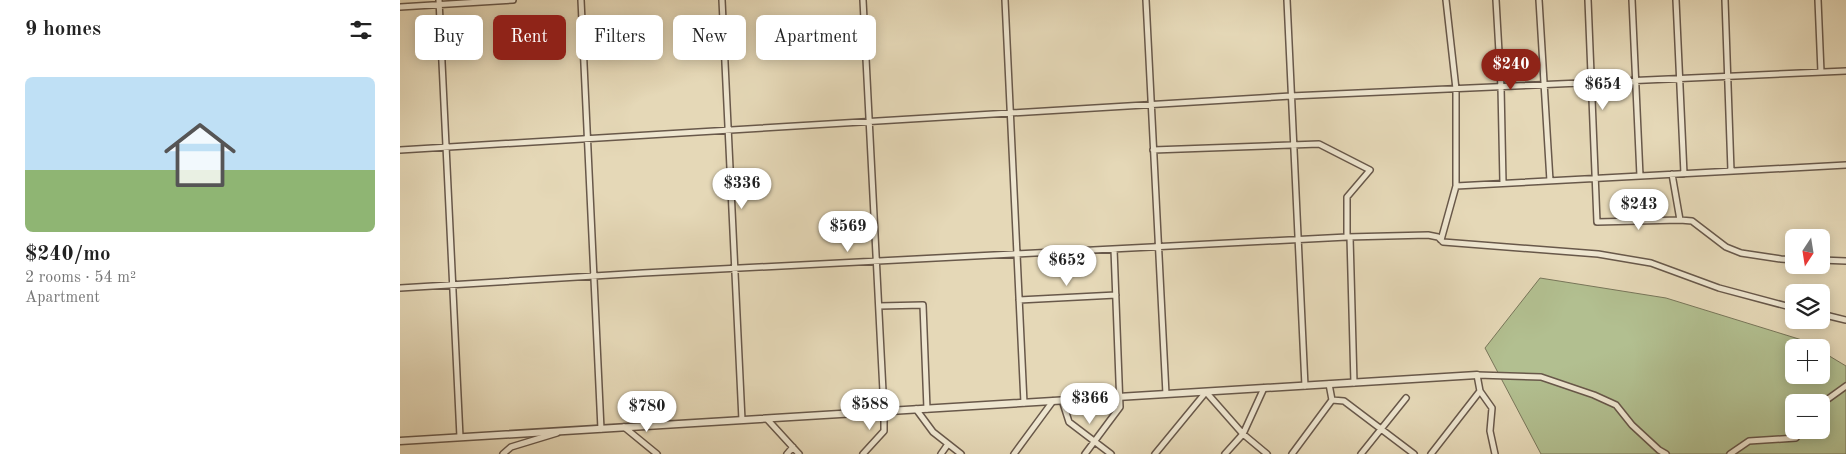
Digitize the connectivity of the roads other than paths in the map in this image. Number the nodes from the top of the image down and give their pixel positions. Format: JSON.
{"nodes":[{"id":1,"x":513,"y":0,"type":"edge"},
{"id":2,"x":581,"y":0,"type":"edge"},
{"id":3,"x":722,"y":0,"type":"edge"},
{"id":4,"x":863,"y":0,"type":"edge"},
{"id":5,"x":1005,"y":0,"type":"edge"},
{"id":6,"x":1146,"y":0,"type":"edge"},
{"id":7,"x":1287,"y":0,"type":"edge"},
{"id":8,"x":1446,"y":0,"type":"edge"},
{"id":9,"x":1496,"y":0,"type":"edge"},
{"id":10,"x":1540,"y":0,"type":"edge"},
{"id":11,"x":1588,"y":0,"type":"edge"},
{"id":12,"x":1632,"y":0,"type":"edge"},
{"id":13,"x":1676,"y":0,"type":"edge"},
{"id":14,"x":1725,"y":0,"type":"edge"},
{"id":15,"x":1818,"y":0,"type":"edge"},
{"id":16,"x":439,"y":2,"type":"edge"},
{"id":17,"x":400,"y":6,"type":"edge"},
{"id":18,"x":1846,"y":71,"type":"edge"},
{"id":19,"x":1821,"y":72,"type":"junction"},
{"id":20,"x":1728,"y":76,"type":"junction"},
{"id":21,"x":1680,"y":78,"type":"junction"},
{"id":22,"x":1636,"y":80,"type":"junction"},
{"id":23,"x":1592,"y":82,"type":"junction"},
{"id":24,"x":1544,"y":85,"type":"junction"},
{"id":25,"x":1501,"y":87,"type":"junction"},
{"id":26,"x":1456,"y":89,"type":"junction"},
{"id":27,"x":1292,"y":96,"type":"junction"},
{"id":28,"x":1151,"y":105,"type":"junction"},
{"id":29,"x":1010,"y":113,"type":"junction"},
{"id":30,"x":870,"y":122,"type":"junction"},
{"id":31,"x":728,"y":130,"type":"junction"},
{"id":32,"x":588,"y":139,"type":"junction"},
{"id":33,"x":1294,"y":144,"type":"junction"},
{"id":34,"x":446,"y":148,"type":"junction"},
{"id":35,"x":400,"y":150,"type":"edge"},
{"id":36,"x":1153,"y":150,"type":"junction"},
{"id":37,"x":1846,"y":165,"type":"edge"},
{"id":38,"x":1731,"y":171,"type":"junction"},
{"id":39,"x":1672,"y":174,"type":"junction"},
{"id":40,"x":1684,"y":174,"type":"junction"},
{"id":41,"x":1640,"y":176,"type":"junction"},
{"id":42,"x":1596,"y":178,"type":"junction"},
{"id":43,"x":1550,"y":181,"type":"junction"},
{"id":44,"x":1503,"y":183,"type":"junction"},
{"id":45,"x":1456,"y":186,"type":"junction"},
{"id":46,"x":1680,"y":220,"type":"junction"},
{"id":47,"x":1348,"y":237,"type":"junction"},
{"id":48,"x":1298,"y":239,"type":"junction"},
{"id":49,"x":1441,"y":240,"type":"junction"},
{"id":50,"x":1158,"y":246,"type":"junction"},
{"id":51,"x":1114,"y":249,"type":"junction"},
{"id":52,"x":1017,"y":254,"type":"junction"},
{"id":53,"x":1785,"y":260,"type":"edge"},
{"id":54,"x":1830,"y":260,"type":"edge"},
{"id":55,"x":876,"y":261,"type":"junction"},
{"id":56,"x":1846,"y":261,"type":"edge"},
{"id":57,"x":735,"y":269,"type":"junction"},
{"id":58,"x":594,"y":276,"type":"junction"},
{"id":59,"x":453,"y":284,"type":"junction"},
{"id":60,"x":400,"y":288,"type":"edge"},
{"id":61,"x":1116,"y":294,"type":"junction"},
{"id":62,"x":1019,"y":300,"type":"junction"},
{"id":63,"x":879,"y":306,"type":"junction"},
{"id":64,"x":1785,"y":306,"type":"edge"},
{"id":65,"x":1830,"y":316,"type":"edge"},
{"id":66,"x":1846,"y":320,"type":"edge"},
{"id":67,"x":1477,"y":375,"type":"junction"},
{"id":68,"x":1354,"y":383,"type":"junction"},
{"id":69,"x":1329,"y":384,"type":"junction"},
{"id":70,"x":1306,"y":386,"type":"junction"},
{"id":71,"x":1846,"y":386,"type":"edge"},
{"id":72,"x":1264,"y":388,"type":"junction"},
{"id":73,"x":1480,"y":390,"type":"junction"},
{"id":74,"x":1206,"y":392,"type":"junction"},
{"id":75,"x":1166,"y":394,"type":"junction"},
{"id":76,"x":1121,"y":397,"type":"junction"},
{"id":77,"x":1406,"y":398,"type":"dead end"},
{"id":78,"x":1830,"y":398,"type":"edge"},
{"id":79,"x":1062,"y":400,"type":"junction"},
{"id":80,"x":1332,"y":400,"type":"junction"},
{"id":81,"x":1053,"y":401,"type":"junction"},
{"id":82,"x":1024,"y":403,"type":"junction"},
{"id":83,"x":916,"y":409,"type":"junction"},
{"id":84,"x":927,"y":409,"type":"junction"},
{"id":85,"x":884,"y":411,"type":"junction"},
{"id":86,"x":767,"y":418,"type":"junction"},
{"id":87,"x":742,"y":420,"type":"junction"},
{"id":88,"x":624,"y":427,"type":"junction"},
{"id":89,"x":601,"y":429,"type":"junction"},
{"id":90,"x":1382,"y":429,"type":"junction"},
{"id":91,"x":564,"y":431,"type":"junction"},
{"id":92,"x":1243,"y":434,"type":"junction"},
{"id":93,"x":460,"y":437,"type":"junction"},
{"id":94,"x":1785,"y":439,"type":"edge"},
{"id":95,"x":400,"y":441,"type":"edge"},
{"id":96,"x":1095,"y":441,"type":"junction"},
{"id":97,"x":948,"y":444,"type":"junction"},
{"id":98,"x":793,"y":447,"type":"junction"},
{"id":99,"x":503,"y":454,"type":"edge"},
{"id":100,"x":657,"y":454,"type":"edge"},
{"id":101,"x":787,"y":454,"type":"edge"},
{"id":102,"x":799,"y":454,"type":"edge"},
{"id":103,"x":863,"y":454,"type":"edge"},
{"id":104,"x":941,"y":454,"type":"edge"},
{"id":105,"x":960,"y":454,"type":"edge"},
{"id":106,"x":1014,"y":454,"type":"edge"},
{"id":107,"x":1085,"y":454,"type":"edge"},
{"id":108,"x":1111,"y":454,"type":"edge"},
{"id":109,"x":1155,"y":454,"type":"edge"},
{"id":110,"x":1225,"y":454,"type":"edge"},
{"id":111,"x":1267,"y":454,"type":"edge"},
{"id":112,"x":1292,"y":454,"type":"edge"},
{"id":113,"x":1361,"y":454,"type":"edge"},
{"id":114,"x":1414,"y":454,"type":"edge"},
{"id":115,"x":1431,"y":454,"type":"edge"},
{"id":116,"x":1496,"y":454,"type":"edge"},
{"id":117,"x":1666,"y":454,"type":"edge"},
{"id":118,"x":1730,"y":454,"type":"edge"}],
"edges":[{"from":1,"to":16,"type":"street"},
{"from":2,"to":32,"type":"street"},
{"from":3,"to":31,"type":"street"},
{"from":4,"to":30,"type":"street"},
{"from":5,"to":29,"type":"street"},
{"from":6,"to":28,"type":"street"},
{"from":7,"to":27,"type":"street"},
{"from":8,"to":26,"type":"street"},
{"from":9,"to":25,"type":"street"},
{"from":10,"to":24,"type":"street"},
{"from":11,"to":23,"type":"street"},
{"from":12,"to":22,"type":"street"},
{"from":13,"to":21,"type":"street"},
{"from":14,"to":20,"type":"street"},
{"from":15,"to":19,"type":"street"},
{"from":16,"to":17,"type":"street"},
{"from":16,"to":34,"type":"street"},
{"from":18,"to":19,"type":"street"},
{"from":19,"to":20,"type":"street"},
{"from":20,"to":21,"type":"street"},
{"from":20,"to":38,"type":"street"},
{"from":21,"to":22,"type":"street"},
{"from":21,"to":40,"type":"street"},
{"from":22,"to":23,"type":"street"},
{"from":22,"to":41,"type":"street"},
{"from":23,"to":24,"type":"street"},
{"from":23,"to":42,"type":"street"},
{"from":24,"to":25,"type":"street"},
{"from":24,"to":43,"type":"street"},
{"from":25,"to":26,"type":"street"},
{"from":25,"to":44,"type":"street"},
{"from":26,"to":27,"type":"street"},
{"from":26,"to":45,"type":"street"},
{"from":27,"to":28,"type":"street"},
{"from":27,"to":33,"type":"street"},
{"from":28,"to":29,"type":"street"},
{"from":28,"to":36,"type":"street"},
{"from":29,"to":30,"type":"street"},
{"from":29,"to":52,"type":"street"},
{"from":30,"to":31,"type":"street"},
{"from":30,"to":55,"type":"street"},
{"from":31,"to":32,"type":"street"},
{"from":31,"to":57,"type":"street"},
{"from":32,"to":34,"type":"street"},
{"from":32,"to":58,"type":"street"},
{"from":33,"to":36,"type":"street"},
{"from":33,"to":47,"type":"street"},
{"from":33,"to":48,"type":"street"},
{"from":34,"to":35,"type":"street"},
{"from":34,"to":59,"type":"street"},
{"from":36,"to":50,"type":"street"},
{"from":37,"to":38,"type":"street"},
{"from":38,"to":40,"type":"street"},
{"from":39,"to":40,"type":"street"},
{"from":39,"to":41,"type":"street"},
{"from":39,"to":46,"type":"street"},
{"from":41,"to":42,"type":"street"},
{"from":42,"to":43,"type":"street"},
{"from":42,"to":46,"type":"street"},
{"from":43,"to":44,"type":"street"},
{"from":44,"to":45,"type":"street"},
{"from":45,"to":49,"type":"street"},
{"from":46,"to":53,"type":"street"},
{"from":47,"to":48,"type":"street"},
{"from":47,"to":49,"type":"street"},
{"from":47,"to":68,"type":"street"},
{"from":48,"to":50,"type":"street"},
{"from":48,"to":70,"type":"street"},
{"from":49,"to":64,"type":"street"},
{"from":50,"to":51,"type":"street"},
{"from":50,"to":75,"type":"street"},
{"from":51,"to":52,"type":"street"},
{"from":51,"to":61,"type":"street"},
{"from":52,"to":55,"type":"street"},
{"from":52,"to":62,"type":"street"},
{"from":54,"to":56,"type":"street"},
{"from":55,"to":57,"type":"street"},
{"from":55,"to":63,"type":"street"},
{"from":57,"to":58,"type":"street"},
{"from":57,"to":87,"type":"street"},
{"from":58,"to":59,"type":"street"},
{"from":58,"to":89,"type":"street"},
{"from":59,"to":60,"type":"street"},
{"from":59,"to":93,"type":"street"},
{"from":61,"to":62,"type":"street"},
{"from":61,"to":76,"type":"street"},
{"from":62,"to":82,"type":"street"},
{"from":63,"to":84,"type":"street"},
{"from":63,"to":85,"type":"street"},
{"from":65,"to":66,"type":"street"},
{"from":67,"to":68,"type":"street"},
{"from":67,"to":73,"type":"street"},
{"from":67,"to":117,"type":"street"},
{"from":68,"to":69,"type":"street"},
{"from":69,"to":70,"type":"street"},
{"from":69,"to":80,"type":"street"},
{"from":70,"to":72,"type":"street"},
{"from":71,"to":78,"type":"street"},
{"from":72,"to":74,"type":"street"},
{"from":72,"to":92,"type":"street"},
{"from":73,"to":115,"type":"street"},
{"from":73,"to":116,"type":"street"},
{"from":74,"to":75,"type":"street"},
{"from":74,"to":92,"type":"street"},
{"from":74,"to":109,"type":"street"},
{"from":75,"to":76,"type":"street"},
{"from":76,"to":79,"type":"street"},
{"from":76,"to":96,"type":"street"},
{"from":77,"to":90,"type":"street"},
{"from":79,"to":81,"type":"street"},
{"from":79,"to":96,"type":"street"},
{"from":80,"to":90,"type":"street"},
{"from":80,"to":112,"type":"street"},
{"from":81,"to":82,"type":"street"},
{"from":81,"to":106,"type":"street"},
{"from":82,"to":84,"type":"street"},
{"from":83,"to":84,"type":"street"},
{"from":83,"to":85,"type":"street"},
{"from":83,"to":97,"type":"street"},
{"from":85,"to":86,"type":"street"},
{"from":85,"to":103,"type":"street"},
{"from":86,"to":87,"type":"street"},
{"from":86,"to":98,"type":"street"},
{"from":87,"to":88,"type":"street"},
{"from":88,"to":89,"type":"street"},
{"from":88,"to":100,"type":"street"},
{"from":89,"to":91,"type":"street"},
{"from":90,"to":113,"type":"street"},
{"from":90,"to":114,"type":"street"},
{"from":91,"to":93,"type":"street"},
{"from":91,"to":99,"type":"street"},
{"from":92,"to":110,"type":"street"},
{"from":92,"to":111,"type":"street"},
{"from":93,"to":95,"type":"street"},
{"from":94,"to":118,"type":"street"},
{"from":96,"to":107,"type":"street"},
{"from":96,"to":108,"type":"street"},
{"from":97,"to":104,"type":"street"},
{"from":97,"to":105,"type":"street"},
{"from":98,"to":101,"type":"street"},
{"from":98,"to":102,"type":"street"}]}
